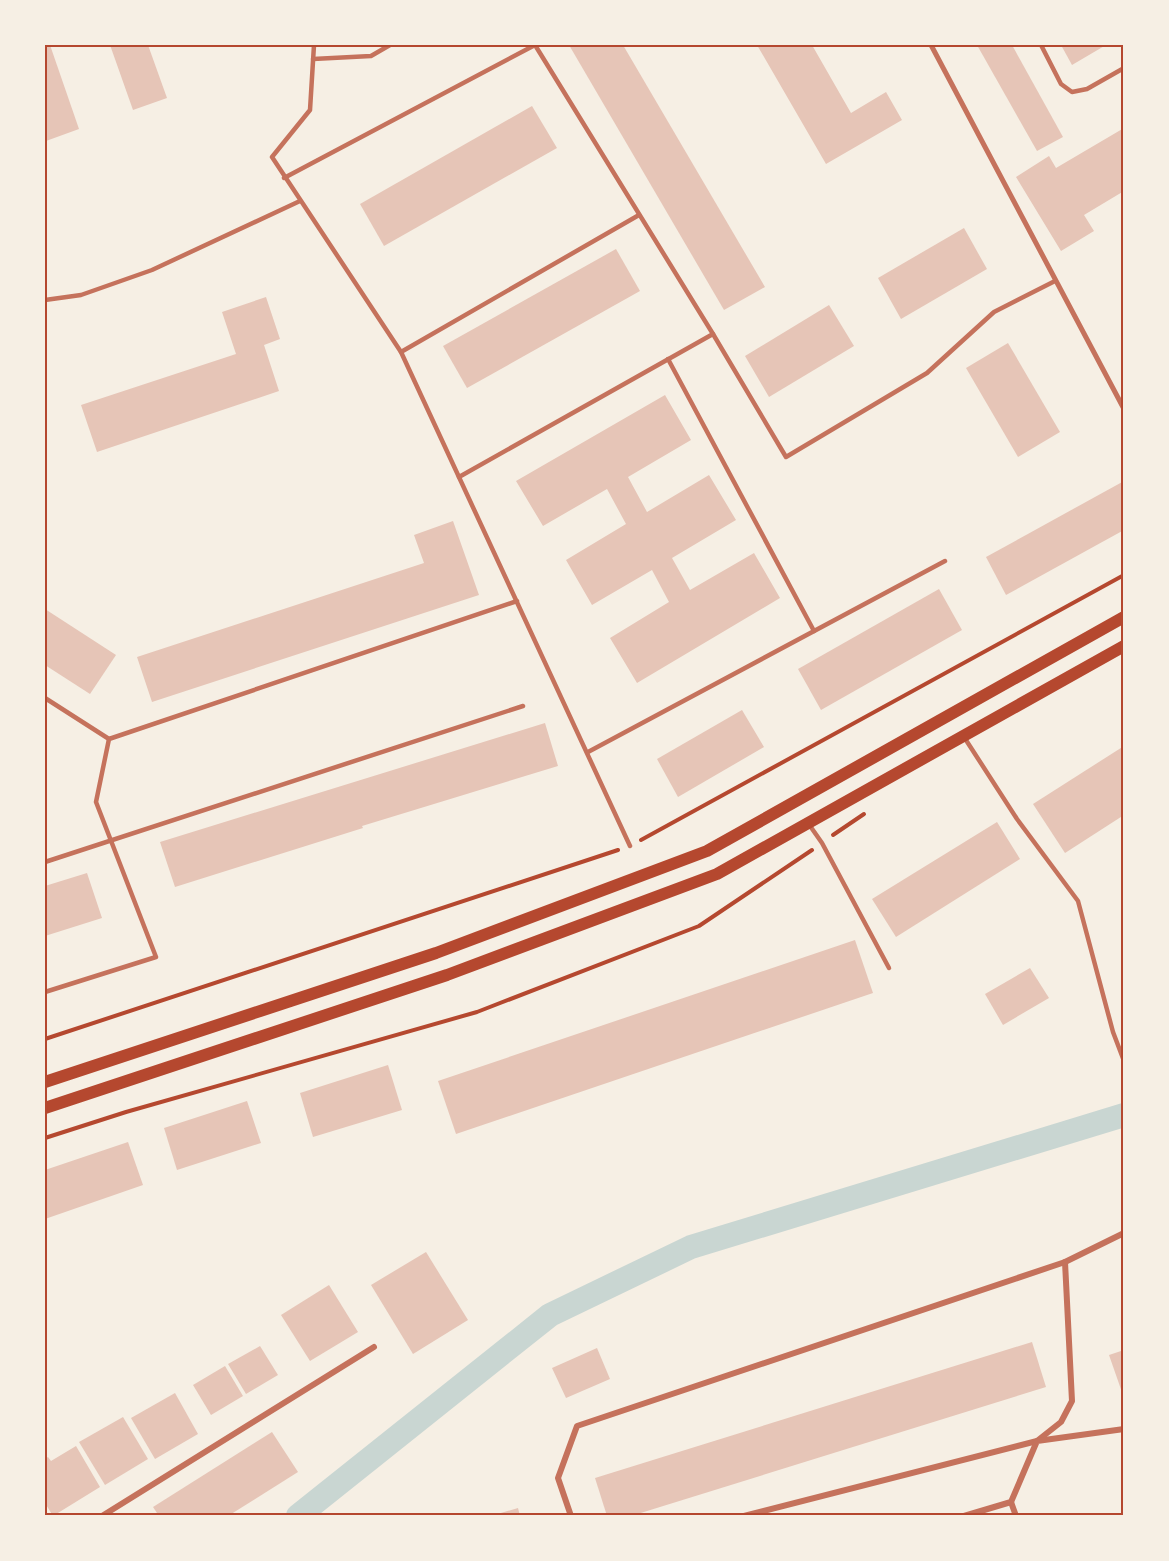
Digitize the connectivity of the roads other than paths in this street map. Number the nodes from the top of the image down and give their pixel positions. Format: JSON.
{"nodes":[{"id":1,"x":314,"y":45,"type":"edge"},
{"id":2,"x":390,"y":45,"type":"edge"},
{"id":3,"x":535,"y":45,"type":"edge"},
{"id":4,"x":931,"y":45,"type":"edge"},
{"id":5,"x":1041,"y":45,"type":"edge"},
{"id":6,"x":313,"y":59,"type":"junction"},
{"id":7,"x":1124,"y":68,"type":"edge"},
{"id":8,"x":284,"y":178,"type":"junction"},
{"id":9,"x":300,"y":201,"type":"junction"},
{"id":10,"x":639,"y":215,"type":"junction"},
{"id":11,"x":1055,"y":281,"type":"junction"},
{"id":12,"x":45,"y":300,"type":"edge"},
{"id":13,"x":713,"y":334,"type":"junction"},
{"id":14,"x":401,"y":352,"type":"junction"},
{"id":15,"x":668,"y":359,"type":"junction"},
{"id":16,"x":1124,"y":409,"type":"edge"},
{"id":17,"x":459,"y":477,"type":"junction"},
{"id":18,"x":945,"y":561,"type":"dead end"},
{"id":19,"x":517,"y":602,"type":"junction"},
{"id":20,"x":1124,"y":617,"type":"edge"},
{"id":21,"x":814,"y":631,"type":"junction"},
{"id":22,"x":1124,"y":646,"type":"edge"},
{"id":23,"x":45,"y":698,"type":"edge"},
{"id":24,"x":523,"y":706,"type":"dead end"},
{"id":25,"x":963,"y":736,"type":"junction"},
{"id":26,"x":109,"y":739,"type":"junction"},
{"id":27,"x":588,"y":752,"type":"junction"},
{"id":28,"x":808,"y":823,"type":"junction"},
{"id":29,"x":111,"y":839,"type":"junction"},
{"id":30,"x":630,"y":846,"type":"road end"},
{"id":31,"x":45,"y":862,"type":"edge"},
{"id":32,"x":889,"y":968,"type":"dead end"},
{"id":33,"x":45,"y":992,"type":"edge"},
{"id":34,"x":1124,"y":1061,"type":"edge"},
{"id":35,"x":45,"y":1082,"type":"edge"},
{"id":36,"x":45,"y":1108,"type":"edge"},
{"id":37,"x":1124,"y":1233,"type":"edge"},
{"id":38,"x":1065,"y":1262,"type":"junction"},
{"id":39,"x":374,"y":1347,"type":"dead end"},
{"id":40,"x":1124,"y":1429,"type":"edge"},
{"id":41,"x":1037,"y":1441,"type":"junction"},
{"id":42,"x":1011,"y":1502,"type":"junction"},
{"id":43,"x":102,"y":1516,"type":"edge"},
{"id":44,"x":571,"y":1516,"type":"edge"},
{"id":45,"x":744,"y":1516,"type":"edge"},
{"id":46,"x":964,"y":1516,"type":"edge"},
{"id":47,"x":1016,"y":1516,"type":"edge"}],
"edges":[{"from":1,"to":6,"type":"lane"},
{"from":2,"to":6,"type":"lane"},
{"from":3,"to":8,"type":"lane"},
{"from":3,"to":10,"type":"lane"},
{"from":4,"to":11,"type":"street"},
{"from":5,"to":7,"type":"lane"},
{"from":6,"to":8,"type":"lane"},
{"from":8,"to":9,"type":"lane"},
{"from":9,"to":12,"type":"lane"},
{"from":9,"to":14,"type":"lane"},
{"from":10,"to":13,"type":"lane"},
{"from":10,"to":14,"type":"lane"},
{"from":11,"to":13,"type":"lane"},
{"from":11,"to":16,"type":"street"},
{"from":13,"to":15,"type":"lane"},
{"from":14,"to":17,"type":"lane"},
{"from":15,"to":17,"type":"lane"},
{"from":15,"to":21,"type":"lane"},
{"from":17,"to":19,"type":"lane"},
{"from":18,"to":21,"type":"lane"},
{"from":19,"to":26,"type":"lane"},
{"from":19,"to":27,"type":"lane"},
{"from":20,"to":35,"type":"main road"},
{"from":21,"to":27,"type":"lane"},
{"from":22,"to":25,"type":"main road"},
{"from":23,"to":26,"type":"lane"},
{"from":24,"to":29,"type":"lane"},
{"from":25,"to":28,"type":"main road"},
{"from":25,"to":34,"type":"lane"},
{"from":26,"to":29,"type":"lane"},
{"from":27,"to":30,"type":"lane"},
{"from":28,"to":32,"type":"lane"},
{"from":28,"to":36,"type":"main road"},
{"from":29,"to":31,"type":"lane"},
{"from":29,"to":33,"type":"lane"},
{"from":37,"to":38,"type":"street"},
{"from":38,"to":41,"type":"street"},
{"from":38,"to":44,"type":"street"},
{"from":39,"to":43,"type":"street"},
{"from":40,"to":41,"type":"street"},
{"from":41,"to":42,"type":"street"},
{"from":41,"to":45,"type":"street"},
{"from":42,"to":46,"type":"street"},
{"from":42,"to":47,"type":"street"}]}
